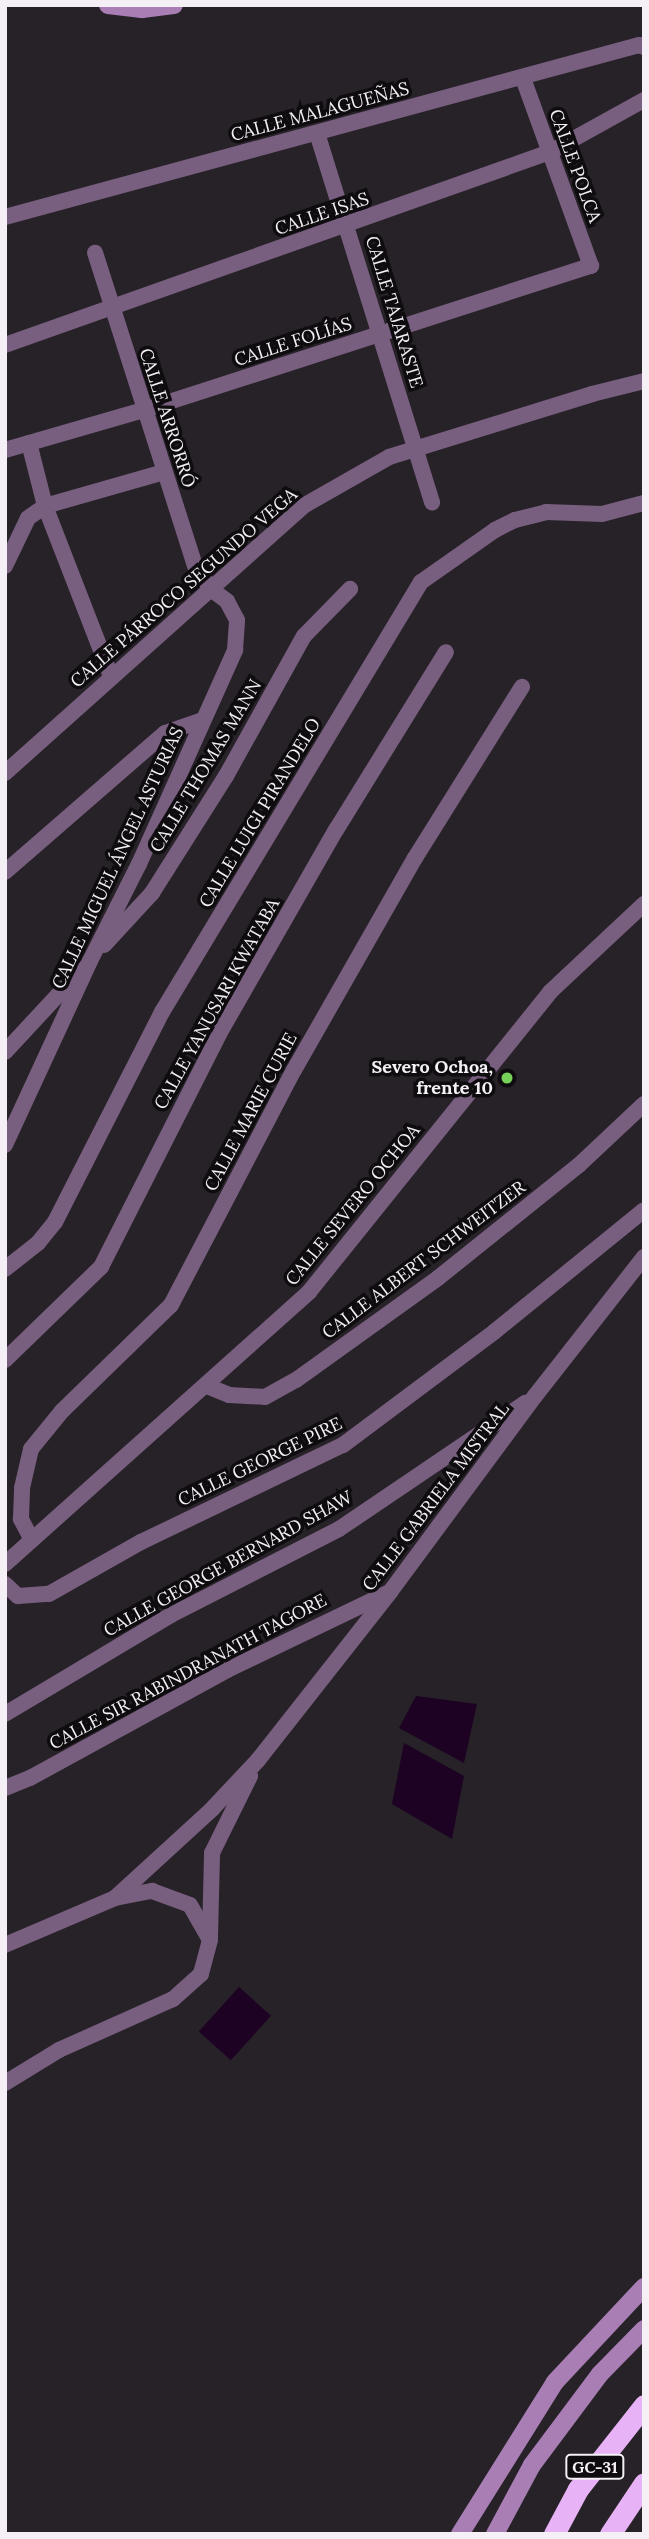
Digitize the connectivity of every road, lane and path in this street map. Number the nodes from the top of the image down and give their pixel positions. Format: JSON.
{"nodes":[{"id":1,"x":108,"y":5,"type":"edge"},
{"id":2,"x":174,"y":5,"type":"edge"},
{"id":3,"x":644,"y":47,"type":"edge"},
{"id":4,"x":523,"y":78,"type":"junction"},
{"id":5,"x":644,"y":100,"type":"edge"},
{"id":6,"x":317,"y":133,"type":"junction"},
{"id":7,"x":550,"y":152,"type":"junction"},
{"id":8,"x":5,"y":217,"type":"edge"},
{"id":9,"x":347,"y":226,"type":"junction"},
{"id":10,"x":95,"y":253,"type":"dead end"},
{"id":11,"x":591,"y":266,"type":"joint"},
{"id":12,"x":111,"y":306,"type":"junction"},
{"id":13,"x":381,"y":334,"type":"junction"},
{"id":14,"x":5,"y":345,"type":"edge"},
{"id":15,"x":644,"y":381,"type":"edge"},
{"id":16,"x":144,"y":410,"type":"junction"},
{"id":17,"x":29,"y":443,"type":"junction"},
{"id":18,"x":416,"y":448,"type":"junction"},
{"id":19,"x":5,"y":450,"type":"edge"},
{"id":20,"x":164,"y":472,"type":"junction"},
{"id":21,"x":432,"y":503,"type":"dead end"},
{"id":22,"x":644,"y":503,"type":"edge"},
{"id":23,"x":45,"y":506,"type":"junction"},
{"id":24,"x":5,"y":566,"type":"edge"},
{"id":25,"x":351,"y":589,"type":"dead end"},
{"id":26,"x":212,"y":590,"type":"junction"},
{"id":27,"x":446,"y":652,"type":"dead end"},
{"id":28,"x":111,"y":676,"type":"junction"},
{"id":29,"x":522,"y":687,"type":"dead end"},
{"id":30,"x":202,"y":720,"type":"junction"},
{"id":31,"x":5,"y":773,"type":"edge"},
{"id":32,"x":5,"y":872,"type":"edge"},
{"id":33,"x":644,"y":904,"type":"edge"},
{"id":34,"x":90,"y":961,"type":"junction"},
{"id":35,"x":5,"y":1052,"type":"edge"},
{"id":36,"x":644,"y":1104,"type":"edge"},
{"id":37,"x":5,"y":1145,"type":"edge"},
{"id":38,"x":644,"y":1210,"type":"edge"},
{"id":39,"x":644,"y":1257,"type":"edge"},
{"id":40,"x":5,"y":1269,"type":"edge"},
{"id":41,"x":5,"y":1360,"type":"edge"},
{"id":42,"x":207,"y":1386,"type":"junction"},
{"id":43,"x":535,"y":1396,"type":"junction"},
{"id":44,"x":32,"y":1540,"type":"junction"},
{"id":45,"x":5,"y":1564,"type":"edge"},
{"id":46,"x":5,"y":1584,"type":"edge"},
{"id":47,"x":390,"y":1592,"type":"junction"},
{"id":48,"x":5,"y":1714,"type":"edge"},
{"id":49,"x":258,"y":1760,"type":"junction"},
{"id":50,"x":5,"y":1788,"type":"edge"},
{"id":51,"x":115,"y":1898,"type":"junction"},
{"id":52,"x":210,"y":1940,"type":"junction"},
{"id":53,"x":5,"y":1945,"type":"edge"},
{"id":54,"x":5,"y":2083,"type":"edge"},
{"id":55,"x":644,"y":2287,"type":"edge"},
{"id":56,"x":644,"y":2329,"type":"edge"},
{"id":57,"x":644,"y":2406,"type":"edge"},
{"id":58,"x":644,"y":2483,"type":"edge"},
{"id":59,"x":460,"y":2534,"type":"edge"},
{"id":60,"x":495,"y":2534,"type":"edge"},
{"id":61,"x":554,"y":2534,"type":"edge"},
{"id":62,"x":610,"y":2534,"type":"edge"}],
"edges":[{"from":1,"to":2,"type":"main road"},
{"from":3,"to":4,"type":"street","name":"CALLE MALAGUEÑAS"},
{"from":4,"to":6,"type":"street","name":"CALLE MALAGUEÑAS"},
{"from":4,"to":7,"type":"street","name":"CALLE POLCA"},
{"from":5,"to":7,"type":"street","name":"CALLE ISAS"},
{"from":6,"to":8,"type":"street","name":"CALLE MALAGUEÑAS"},
{"from":6,"to":9,"type":"street","name":"CALLE TAJARASTE"},
{"from":7,"to":9,"type":"street","name":"CALLE ISAS"},
{"from":7,"to":11,"type":"street","name":"CALLE POLCA"},
{"from":9,"to":12,"type":"street","name":"CALLE ISAS"},
{"from":9,"to":13,"type":"street","name":"CALLE TAJARASTE"},
{"from":10,"to":12,"type":"street","name":"CALLE ARRORRÓ"},
{"from":11,"to":13,"type":"street","name":"CALLE FOLÍAS"},
{"from":12,"to":14,"type":"street","name":"CALLE ISAS"},
{"from":12,"to":16,"type":"street","name":"CALLE ARRORRÓ"},
{"from":13,"to":16,"type":"street","name":"CALLE FOLÍAS"},
{"from":13,"to":18,"type":"street","name":"CALLE TAJARASTE"},
{"from":15,"to":18,"type":"street","name":"CALLE PÁRROCO SEGUNDO VEGA"},
{"from":16,"to":17,"type":"street","name":"CALLE FOLÍAS"},
{"from":16,"to":20,"type":"street","name":"CALLE ARRORRÓ"},
{"from":17,"to":19,"type":"street","name":"CALLE FOLÍAS"},
{"from":17,"to":23,"type":"street"},
{"from":18,"to":21,"type":"street","name":"CALLE TAJARASTE"},
{"from":18,"to":26,"type":"street","name":"CALLE PÁRROCO SEGUNDO VEGA"},
{"from":20,"to":23,"type":"street"},
{"from":20,"to":26,"type":"street","name":"CALLE ARRORRÓ"},
{"from":22,"to":40,"type":"street","name":"CALLE LUIGI PIRANDELO"},
{"from":23,"to":24,"type":"street"},
{"from":23,"to":28,"type":"street"},
{"from":25,"to":34,"type":"street","name":"CALLE THOMAS MANN"},
{"from":26,"to":28,"type":"street","name":"CALLE PÁRROCO SEGUNDO VEGA"},
{"from":26,"to":30,"type":"street","name":"CALLE MIGUEL ÁNGEL ASTURIAS"},
{"from":27,"to":41,"type":"street","name":"CALLE YANUSARI KWATABA"},
{"from":28,"to":31,"type":"street","name":"CALLE PÁRROCO SEGUNDO VEGA"},
{"from":29,"to":44,"type":"street","name":"CALLE MARIE CURIE"},
{"from":30,"to":32,"type":"street"},
{"from":30,"to":34,"type":"street","name":"CALLE MIGUEL ÁNGEL ASTURIAS"},
{"from":33,"to":42,"type":"street","name":"CALLE SEVERO OCHOA"},
{"from":34,"to":35,"type":"street","name":"CALLE THOMAS MANN"},
{"from":34,"to":37,"type":"street","name":"CALLE MIGUEL ÁNGEL ASTURIAS"},
{"from":36,"to":42,"type":"street","name":"CALLE ALBERT SCHWEITZER"},
{"from":38,"to":46,"type":"street","name":"CALLE GEORGE PIRE"},
{"from":39,"to":43,"type":"street","name":"CALLE GABRIELA MISTRAL"},
{"from":42,"to":44,"type":"street","name":"CALLE SEVERO OCHOA"},
{"from":43,"to":47,"type":"street","name":"CALLE GABRIELA MISTRAL"},
{"from":43,"to":48,"type":"street","name":"CALLE GEORGE BERNARD SHAW"},
{"from":44,"to":45,"type":"street","name":"CALLE SEVERO OCHOA"},
{"from":47,"to":49,"type":"street","name":"CALLE GABRIELA MISTRAL"},
{"from":47,"to":50,"type":"street","name":"CALLE SIR RABINDRANATH TAGORE"},
{"from":49,"to":51,"type":"street","name":"CALLE GABRIELA MISTRAL"},
{"from":49,"to":52,"type":"street","name":"CALLE GABRIELA MISTRAL"},
{"from":51,"to":52,"type":"street"},
{"from":51,"to":53,"type":"street"},
{"from":52,"to":54,"type":"street"},
{"from":55,"to":59,"type":"main road"},
{"from":56,"to":60,"type":"main road"},
{"from":57,"to":61,"type":"highway","number":"GC-31"},
{"from":58,"to":62,"type":"highway","number":"GC-31"}]}
